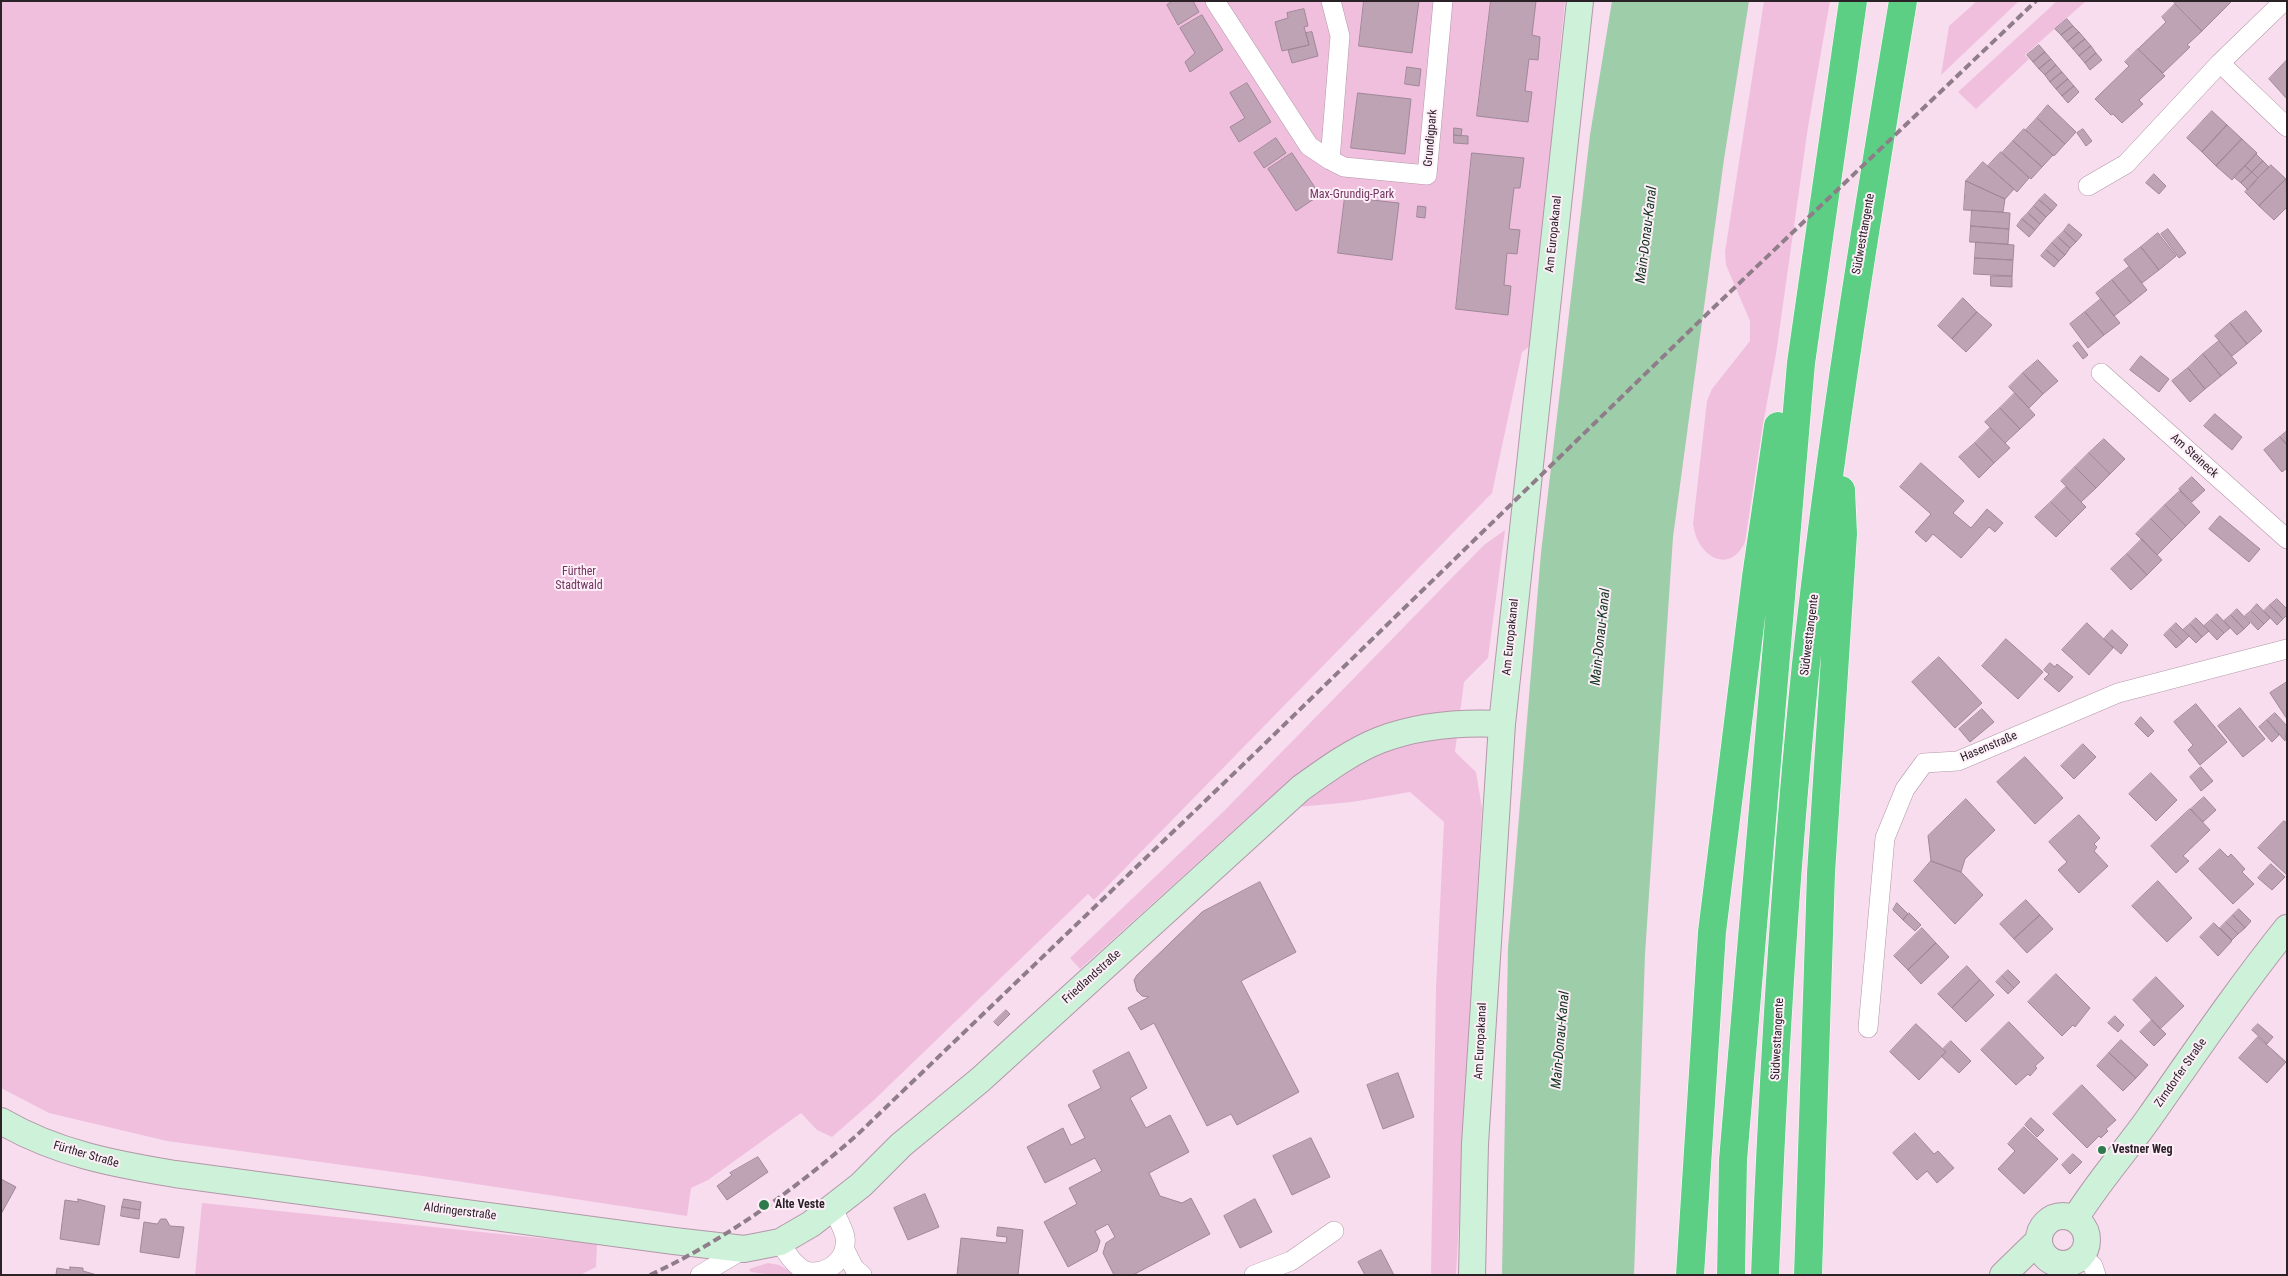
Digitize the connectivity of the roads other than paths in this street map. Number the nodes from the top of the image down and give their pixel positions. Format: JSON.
{"nodes":[{"id":1,"x":1215,"y":1,"type":"edge"},
{"id":2,"x":1331,"y":1,"type":"edge"},
{"id":3,"x":1442,"y":1,"type":"edge"},
{"id":4,"x":1580,"y":1,"type":"edge"},
{"id":5,"x":1852,"y":1,"type":"edge"},
{"id":6,"x":1903,"y":1,"type":"edge"},
{"id":7,"x":2284,"y":1,"type":"edge"},
{"id":8,"x":2220,"y":63,"type":"junction"},
{"id":9,"x":2287,"y":128,"type":"edge"},
{"id":10,"x":1330,"y":160,"type":"junction"},
{"id":11,"x":2088,"y":186,"type":"dead end"},
{"id":12,"x":1801,"y":363,"type":"junction"},
{"id":13,"x":2101,"y":373,"type":"dead end"},
{"id":14,"x":1839,"y":398,"type":"junction"},
{"id":15,"x":2287,"y":539,"type":"edge"},
{"id":16,"x":2287,"y":649,"type":"edge"},
{"id":17,"x":1502,"y":724,"type":"junction"},
{"id":18,"x":2287,"y":928,"type":"edge"},
{"id":19,"x":1868,"y":1028,"type":"dead end"},
{"id":20,"x":1,"y":1121,"type":"edge"},
{"id":21,"x":176,"y":1174,"type":"joint"},
{"id":22,"x":832,"y":1209,"type":"junction"},
{"id":23,"x":2075,"y":1219,"type":"junction"},
{"id":24,"x":1334,"y":1231,"type":"dead end"},
{"id":25,"x":780,"y":1242,"type":"junction"},
{"id":26,"x":744,"y":1249,"type":"junction"},
{"id":27,"x":845,"y":1250,"type":"junction"},
{"id":28,"x":2041,"y":1259,"type":"edge"},
{"id":29,"x":2089,"y":1265,"type":"edge"},
{"id":30,"x":814,"y":1274,"type":"edge"},
{"id":31,"x":700,"y":1275,"type":"edge"},
{"id":32,"x":862,"y":1275,"type":"edge"},
{"id":33,"x":1254,"y":1275,"type":"edge"},
{"id":34,"x":1472,"y":1275,"type":"edge"},
{"id":35,"x":1690,"y":1275,"type":"edge"},
{"id":36,"x":1731,"y":1275,"type":"edge"},
{"id":37,"x":1765,"y":1275,"type":"edge"},
{"id":38,"x":1808,"y":1275,"type":"edge"},
{"id":39,"x":2003,"y":1275,"type":"edge"}],
"edges":[{"from":1,"to":10,"type":"street","name":"Grundigpark"},
{"from":2,"to":10,"type":"street"},
{"from":3,"to":10,"type":"street","name":"Grundigpark"},
{"from":4,"to":17,"type":"main road","name":"Am Europakanal"},
{"from":5,"to":12,"type":"highway"},
{"from":6,"to":14,"type":"highway","name":"Südwesttangente"},
{"from":7,"to":8,"type":"street"},
{"from":8,"to":9,"type":"street"},
{"from":8,"to":11,"type":"street"},
{"from":12,"to":35,"type":"highway"},
{"from":12,"to":36,"type":"highway"},
{"from":13,"to":15,"type":"street","name":"Am Steineck"},
{"from":14,"to":37,"type":"highway","name":"Südwesttangente"},
{"from":14,"to":38,"type":"highway"},
{"from":16,"to":19,"type":"street","name":"Hasenstraße"},
{"from":17,"to":22,"type":"main road","name":"Friedlandstraße"},
{"from":17,"to":34,"type":"main road","name":"Am Europakanal"},
{"from":18,"to":23,"type":"main road","name":"Zirndorfer Straße"},
{"from":20,"to":21,"type":"main road","name":"Fürther Straße"},
{"from":21,"to":26,"type":"main road","name":"Aldringerstraße"},
{"from":22,"to":25,"type":"main road","name":"Friedlandstraße"},
{"from":22,"to":27,"type":"street"},
{"from":23,"to":28,"type":"main road"},
{"from":23,"to":29,"type":"main road"},
{"from":24,"to":33,"type":"street"},
{"from":25,"to":26,"type":"main road","name":"Friedlandstraße"},
{"from":25,"to":30,"type":"street"},
{"from":26,"to":31,"type":"street","name":"Friedlandstraße"},
{"from":27,"to":30,"type":"street"},
{"from":27,"to":32,"type":"street"},
{"from":28,"to":29,"type":"main road"},
{"from":28,"to":39,"type":"main road"}]}
